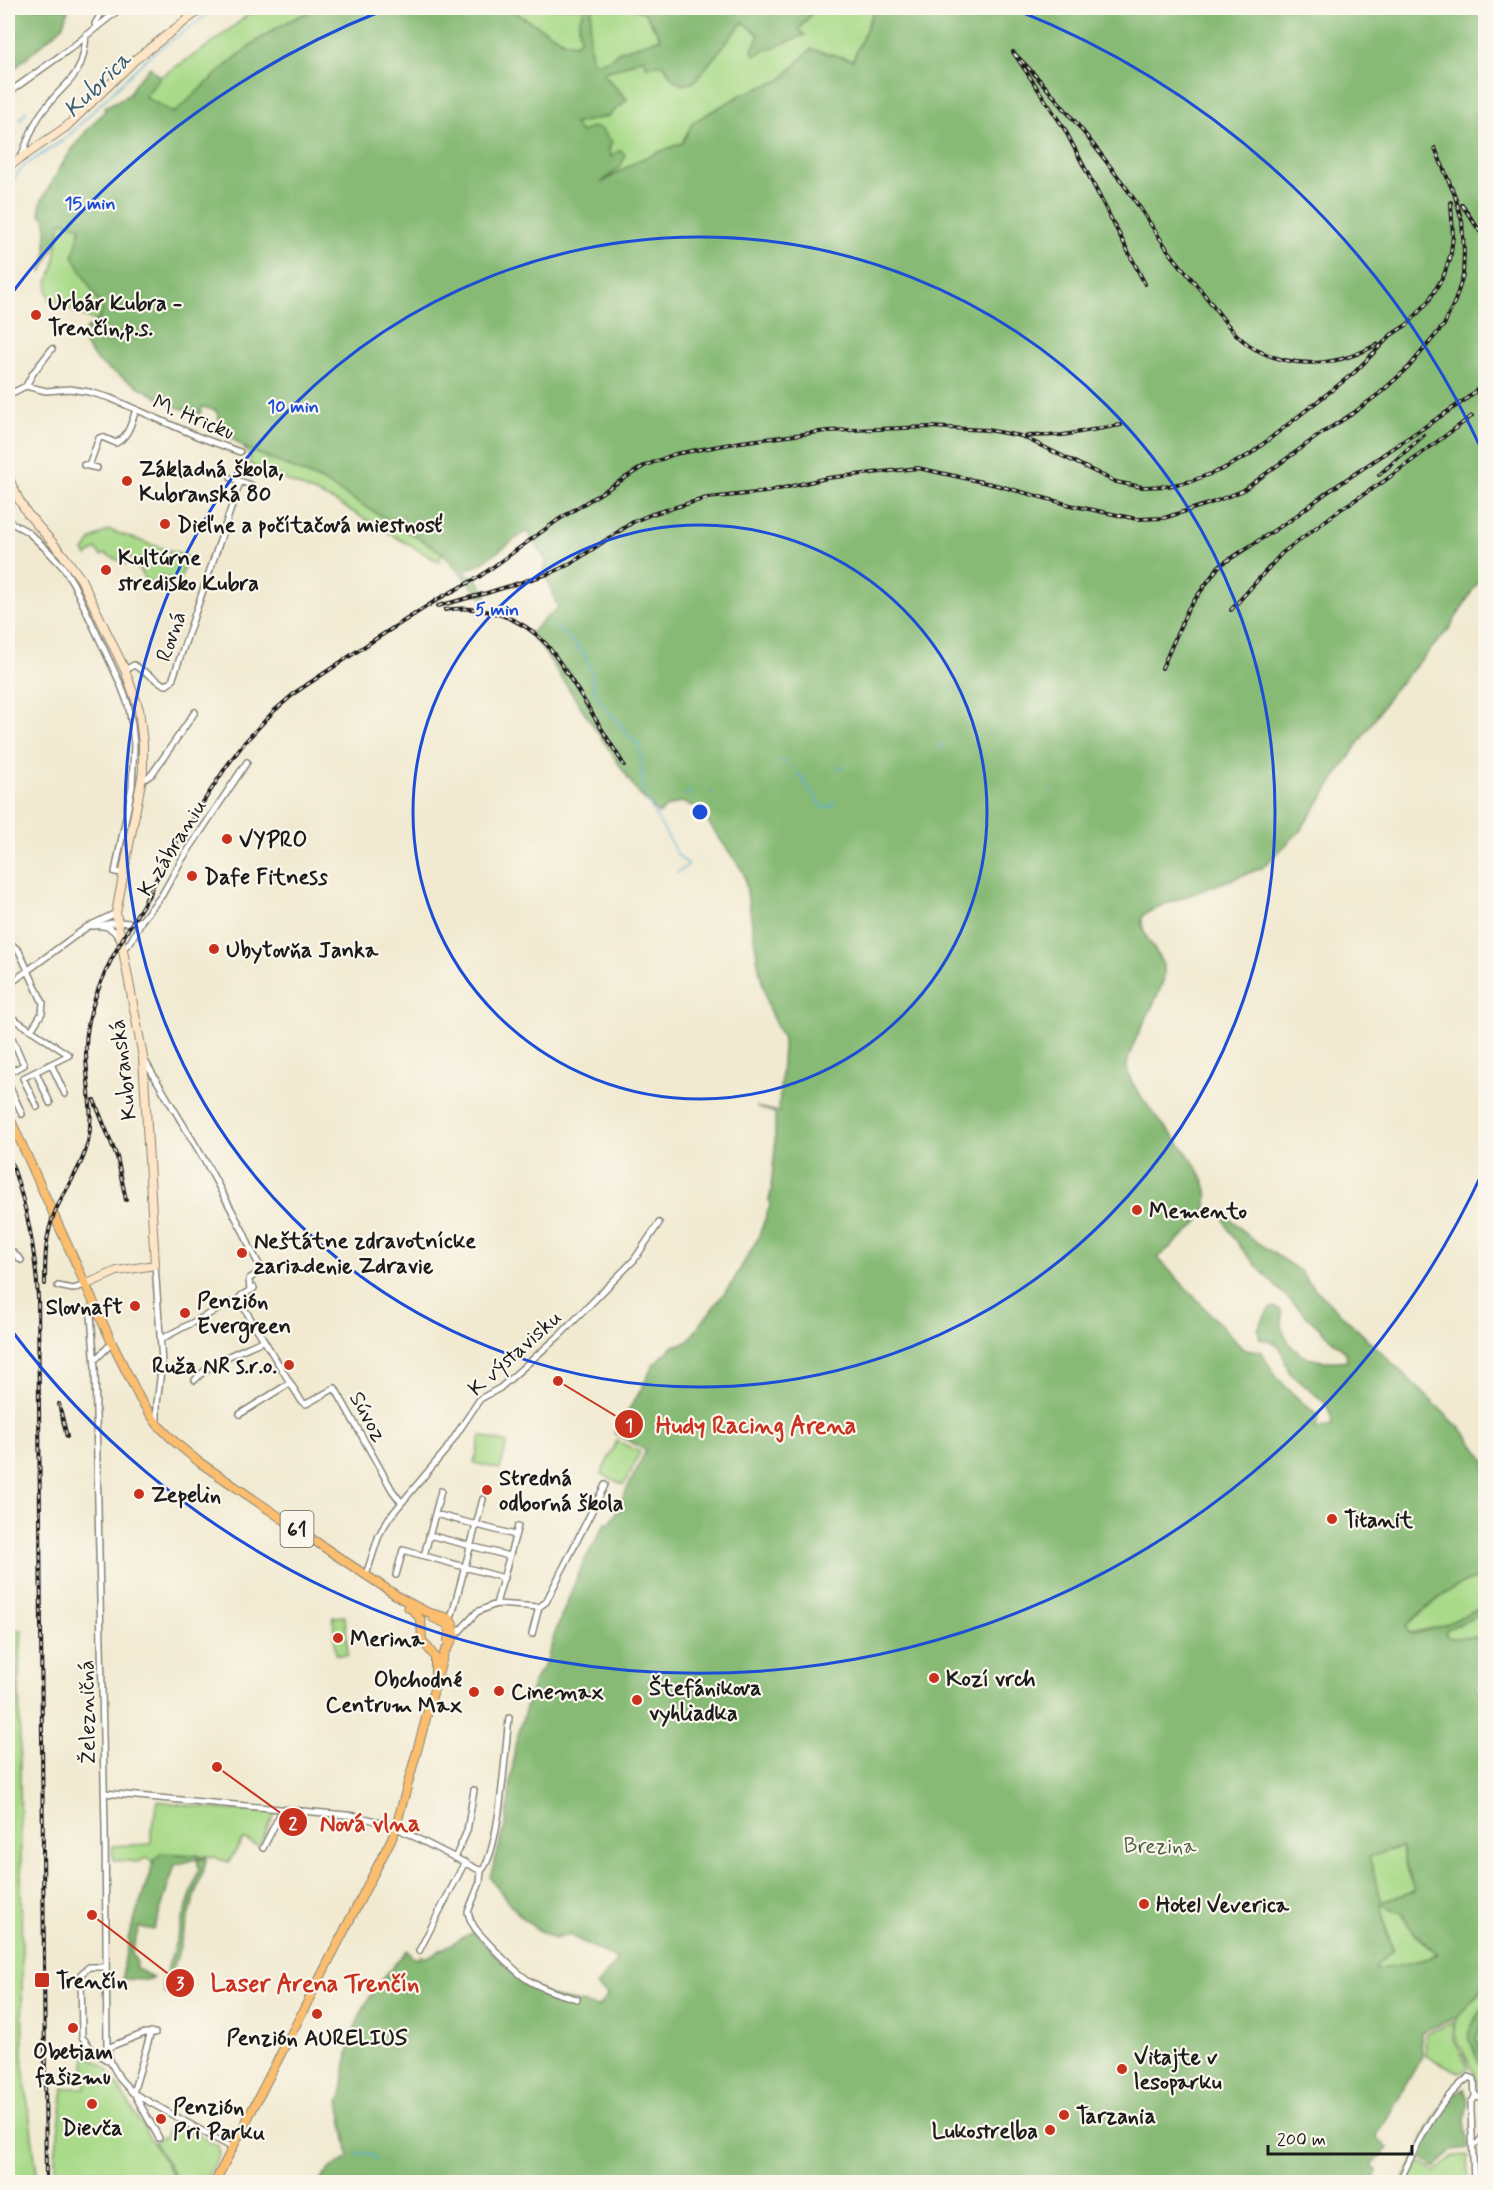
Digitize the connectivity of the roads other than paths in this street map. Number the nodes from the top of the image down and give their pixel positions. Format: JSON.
{"nodes":[{"id":1,"x":104,"y":8,"type":"edge"},
{"id":2,"x":121,"y":8,"type":"edge"},
{"id":3,"x":202,"y":8,"type":"edge"},
{"id":4,"x":112,"y":14,"type":"junction"},
{"id":5,"x":96,"y":27,"type":"junction"},
{"id":6,"x":86,"y":35,"type":"junction"},
{"id":7,"x":8,"y":93,"type":"edge"},
{"id":8,"x":21,"y":157,"type":"junction"},
{"id":9,"x":8,"y":167,"type":"edge"},
{"id":10,"x":52,"y":349,"type":"dead end"},
{"id":11,"x":26,"y":386,"type":"junction"},
{"id":12,"x":8,"y":395,"type":"edge"},
{"id":13,"x":136,"y":410,"type":"junction"},
{"id":14,"x":240,"y":452,"type":"dead end"},
{"id":15,"x":97,"y":468,"type":"dead end"},
{"id":16,"x":8,"y":477,"type":"edge"},
{"id":17,"x":231,"y":478,"type":"dead end"},
{"id":18,"x":240,"y":482,"type":"junction"},
{"id":19,"x":250,"y":485,"type":"dead end"},
{"id":20,"x":14,"y":491,"type":"junction"},
{"id":21,"x":8,"y":506,"type":"edge"},
{"id":22,"x":8,"y":521,"type":"edge"},
{"id":23,"x":36,"y":524,"type":"junction"},
{"id":24,"x":28,"y":532,"type":"junction"},
{"id":25,"x":51,"y":548,"type":"junction"},
{"id":26,"x":77,"y":581,"type":"junction"},
{"id":27,"x":102,"y":620,"type":"junction"},
{"id":28,"x":92,"y":625,"type":"junction"},
{"id":29,"x":120,"y":659,"type":"junction"},
{"id":30,"x":111,"y":663,"type":"junction"},
{"id":31,"x":125,"y":670,"type":"junction"},
{"id":32,"x":137,"y":702,"type":"junction"},
{"id":33,"x":128,"y":704,"type":"junction"},
{"id":34,"x":195,"y":712,"type":"dead end"},
{"id":35,"x":143,"y":744,"type":"junction"},
{"id":36,"x":134,"y":745,"type":"junction"},
{"id":37,"x":247,"y":762,"type":"dead end"},
{"id":38,"x":138,"y":786,"type":"junction"},
{"id":39,"x":117,"y":918,"type":"junction"},
{"id":40,"x":142,"y":920,"type":"junction"},
{"id":41,"x":103,"y":925,"type":"junction"},
{"id":42,"x":87,"y":927,"type":"junction"},
{"id":43,"x":120,"y":939,"type":"junction"},
{"id":44,"x":8,"y":941,"type":"edge"},
{"id":45,"x":122,"y":950,"type":"junction"},
{"id":46,"x":28,"y":970,"type":"junction"},
{"id":47,"x":8,"y":985,"type":"edge"},
{"id":48,"x":8,"y":1015,"type":"edge"},
{"id":49,"x":21,"y":1023,"type":"junction"},
{"id":50,"x":8,"y":1028,"type":"edge"},
{"id":51,"x":32,"y":1029,"type":"junction"},
{"id":52,"x":142,"y":1057,"type":"junction"},
{"id":53,"x":51,"y":1064,"type":"junction"},
{"id":54,"x":36,"y":1072,"type":"junction"},
{"id":55,"x":8,"y":1073,"type":"edge"},
{"id":56,"x":8,"y":1083,"type":"edge"},
{"id":57,"x":65,"y":1094,"type":"dead end"},
{"id":58,"x":50,"y":1103,"type":"dead end"},
{"id":59,"x":37,"y":1107,"type":"dead end"},
{"id":60,"x":8,"y":1114,"type":"edge"},
{"id":61,"x":22,"y":1114,"type":"dead end"},
{"id":62,"x":659,"y":1223,"type":"dead end"},
{"id":63,"x":8,"y":1248,"type":"edge"},
{"id":64,"x":21,"y":1260,"type":"dead end"},
{"id":65,"x":155,"y":1265,"type":"junction"},
{"id":66,"x":85,"y":1285,"type":"junction"},
{"id":67,"x":58,"y":1286,"type":"dead end"},
{"id":68,"x":237,"y":1301,"type":"junction"},
{"id":69,"x":93,"y":1304,"type":"junction"},
{"id":70,"x":161,"y":1339,"type":"junction"},
{"id":71,"x":264,"y":1340,"type":"junction"},
{"id":72,"x":112,"y":1343,"type":"junction"},
{"id":73,"x":95,"y":1360,"type":"junction"},
{"id":74,"x":195,"y":1380,"type":"dead end"},
{"id":75,"x":290,"y":1383,"type":"junction"},
{"id":76,"x":240,"y":1414,"type":"dead end"},
{"id":77,"x":157,"y":1424,"type":"junction"},
{"id":78,"x":605,"y":1485,"type":"dead end"},
{"id":79,"x":441,"y":1491,"type":"dead end"},
{"id":80,"x":483,"y":1499,"type":"dead end"},
{"id":81,"x":401,"y":1502,"type":"junction"},
{"id":82,"x":435,"y":1514,"type":"junction"},
{"id":83,"x":477,"y":1525,"type":"junction"},
{"id":84,"x":518,"y":1526,"type":"dead end"},
{"id":85,"x":429,"y":1535,"type":"junction"},
{"id":86,"x":515,"y":1535,"type":"junction"},
{"id":87,"x":471,"y":1546,"type":"junction"},
{"id":88,"x":424,"y":1556,"type":"junction"},
{"id":89,"x":509,"y":1556,"type":"junction"},
{"id":90,"x":465,"y":1567,"type":"junction"},
{"id":91,"x":366,"y":1575,"type":"junction"},
{"id":92,"x":396,"y":1575,"type":"dead end"},
{"id":93,"x":504,"y":1578,"type":"junction"},
{"id":94,"x":496,"y":1604,"type":"junction"},
{"id":95,"x":411,"y":1606,"type":"junction"},
{"id":96,"x":539,"y":1607,"type":"junction"},
{"id":97,"x":470,"y":1618,"type":"junction"},
{"id":98,"x":436,"y":1619,"type":"junction"},
{"id":99,"x":453,"y":1621,"type":"junction"},
{"id":100,"x":422,"y":1628,"type":"junction"},
{"id":101,"x":532,"y":1634,"type":"dead end"},
{"id":102,"x":456,"y":1635,"type":"junction"},
{"id":103,"x":417,"y":1639,"type":"junction"},
{"id":104,"x":440,"y":1648,"type":"junction"},
{"id":105,"x":437,"y":1672,"type":"junction"},
{"id":106,"x":509,"y":1718,"type":"dead end"},
{"id":107,"x":474,"y":1790,"type":"dead end"},
{"id":108,"x":104,"y":1793,"type":"junction"},
{"id":109,"x":283,"y":1809,"type":"junction"},
{"id":110,"x":396,"y":1828,"type":"junction"},
{"id":111,"x":263,"y":1848,"type":"dead end"},
{"id":112,"x":455,"y":1858,"type":"junction"},
{"id":113,"x":465,"y":1863,"type":"junction"},
{"id":114,"x":481,"y":1872,"type":"junction"},
{"id":115,"x":419,"y":1951,"type":"dead end"},
{"id":116,"x":106,"y":1967,"type":"junction"},
{"id":117,"x":578,"y":1999,"type":"dead end"},
{"id":118,"x":107,"y":2048,"type":"junction"},
{"id":119,"x":111,"y":2063,"type":"junction"},
{"id":120,"x":134,"y":2094,"type":"junction"},
{"id":121,"x":1485,"y":2096,"type":"edge"},
{"id":122,"x":1475,"y":2097,"type":"junction"},
{"id":123,"x":1485,"y":2132,"type":"edge"},
{"id":124,"x":159,"y":2138,"type":"dead end"},
{"id":125,"x":1473,"y":2145,"type":"junction"},
{"id":126,"x":233,"y":2148,"type":"junction"},
{"id":127,"x":215,"y":2182,"type":"edge"},
{"id":128,"x":1399,"y":2182,"type":"edge"},
{"id":129,"x":1474,"y":2182,"type":"edge"}],
"edges":[{"from":1,"to":4,"type":"street"},
{"from":1,"to":5,"type":"street"},
{"from":2,"to":4,"type":"street"},
{"from":3,"to":8,"type":"street"},
{"from":4,"to":5,"type":"street"},
{"from":5,"to":6,"type":"street"},
{"from":6,"to":7,"type":"street"},
{"from":6,"to":8,"type":"street"},
{"from":8,"to":9,"type":"street"},
{"from":10,"to":11,"type":"street"},
{"from":11,"to":12,"type":"street"},
{"from":11,"to":13,"type":"street","name":"M. Hricku"},
{"from":13,"to":14,"type":"street","name":"M. Hricku"},
{"from":13,"to":15,"type":"street","name":"M. Hricku"},
{"from":16,"to":20,"type":"street","name":"Kubranská"},
{"from":17,"to":18,"type":"street"},
{"from":18,"to":19,"type":"street"},
{"from":18,"to":31,"type":"street","name":"Rovná"},
{"from":20,"to":21,"type":"street"},
{"from":20,"to":23,"type":"street","name":"Kubranská"},
{"from":22,"to":24,"type":"street","name":"Kubranská"},
{"from":23,"to":24,"type":"street"},
{"from":23,"to":25,"type":"street","name":"Kubranská"},
{"from":24,"to":25,"type":"street","name":"Kubranská"},
{"from":25,"to":26,"type":"street","name":"Kubranská"},
{"from":26,"to":27,"type":"street","name":"Kubranská"},
{"from":26,"to":28,"type":"street","name":"Kubranská"},
{"from":27,"to":28,"type":"street"},
{"from":27,"to":29,"type":"street","name":"Kubranská"},
{"from":28,"to":30,"type":"street","name":"Kubranská"},
{"from":29,"to":30,"type":"street"},
{"from":29,"to":31,"type":"street","name":"Kubranská"},
{"from":30,"to":33,"type":"street","name":"Kubranská"},
{"from":31,"to":32,"type":"street","name":"Kubranská"},
{"from":32,"to":33,"type":"street"},
{"from":32,"to":35,"type":"street","name":"Kubranská"},
{"from":33,"to":36,"type":"street","name":"Kubranská"},
{"from":34,"to":38,"type":"street"},
{"from":35,"to":36,"type":"street"},
{"from":35,"to":38,"type":"street","name":"Kubranská"},
{"from":36,"to":38,"type":"street","name":"Kubranská"},
{"from":37,"to":40,"type":"street","name":"K zábraniu"},
{"from":38,"to":39,"type":"street","name":"Kubranská"},
{"from":39,"to":40,"type":"street"},
{"from":39,"to":41,"type":"street"},
{"from":39,"to":42,"type":"street"},
{"from":39,"to":43,"type":"street","name":"Kubranská"},
{"from":40,"to":45,"type":"street","name":"K zábraniu"},
{"from":41,"to":42,"type":"street"},
{"from":41,"to":43,"type":"street"},
{"from":42,"to":46,"type":"street"},
{"from":43,"to":45,"type":"street","name":"Kubranská"},
{"from":44,"to":46,"type":"street"},
{"from":45,"to":52,"type":"street","name":"Kubranská"},
{"from":46,"to":47,"type":"street"},
{"from":46,"to":51,"type":"street"},
{"from":48,"to":49,"type":"street"},
{"from":49,"to":50,"type":"street"},
{"from":49,"to":51,"type":"street"},
{"from":50,"to":55,"type":"street"},
{"from":51,"to":53,"type":"street"},
{"from":52,"to":65,"type":"street","name":"Kubranská"},
{"from":52,"to":68,"type":"street"},
{"from":53,"to":54,"type":"street"},
{"from":53,"to":57,"type":"street"},
{"from":54,"to":58,"type":"street"},
{"from":54,"to":59,"type":"street"},
{"from":56,"to":61,"type":"street"},
{"from":60,"to":66,"type":"main road","number":"61"},
{"from":62,"to":81,"type":"street","name":"K výstavisku"},
{"from":63,"to":64,"type":"street"},
{"from":65,"to":66,"type":"street"},
{"from":65,"to":70,"type":"street","name":"Kubranská"},
{"from":66,"to":67,"type":"street"},
{"from":66,"to":69,"type":"main road","number":"61"},
{"from":68,"to":70,"type":"street"},
{"from":68,"to":71,"type":"street","name":"Súvoz"},
{"from":69,"to":72,"type":"main road","number":"61"},
{"from":69,"to":73,"type":"street","name":"Železničná"},
{"from":70,"to":77,"type":"street","name":"Kubranská"},
{"from":71,"to":74,"type":"street"},
{"from":71,"to":75,"type":"street","name":"Súvoz"},
{"from":72,"to":73,"type":"street"},
{"from":72,"to":77,"type":"main road","number":"61"},
{"from":73,"to":108,"type":"street","name":"Železničná"},
{"from":75,"to":76,"type":"street"},
{"from":75,"to":81,"type":"street","name":"Súvoz"},
{"from":77,"to":91,"type":"main road","number":"61"},
{"from":78,"to":96,"type":"street"},
{"from":79,"to":82,"type":"street"},
{"from":80,"to":83,"type":"street"},
{"from":81,"to":91,"type":"street","name":"K výstavisku"},
{"from":82,"to":83,"type":"street"},
{"from":82,"to":85,"type":"street"},
{"from":83,"to":86,"type":"street"},
{"from":83,"to":87,"type":"street"},
{"from":84,"to":86,"type":"street"},
{"from":85,"to":87,"type":"street"},
{"from":85,"to":88,"type":"street"},
{"from":86,"to":89,"type":"street"},
{"from":87,"to":89,"type":"street"},
{"from":87,"to":90,"type":"street"},
{"from":88,"to":90,"type":"street"},
{"from":88,"to":92,"type":"street"},
{"from":89,"to":93,"type":"street"},
{"from":90,"to":93,"type":"street"},
{"from":90,"to":99,"type":"street"},
{"from":91,"to":95,"type":"main road","number":"61"},
{"from":93,"to":94,"type":"street"},
{"from":94,"to":96,"type":"street"},
{"from":94,"to":97,"type":"street"},
{"from":95,"to":98,"type":"main road","number":"61"},
{"from":95,"to":99,"type":"main road","number":"61"},
{"from":95,"to":100,"type":"main road","number":"61"},
{"from":95,"to":103,"type":"main road"},
{"from":96,"to":101,"type":"street"},
{"from":97,"to":99,"type":"street"},
{"from":97,"to":102,"type":"street"},
{"from":98,"to":99,"type":"main road","number":"61"},
{"from":98,"to":100,"type":"main road"},
{"from":99,"to":102,"type":"main road"},
{"from":99,"to":104,"type":"main road","number":"61"},
{"from":100,"to":103,"type":"main road"},
{"from":100,"to":104,"type":"main road","number":"61"},
{"from":102,"to":104,"type":"main road","number":"61"},
{"from":103,"to":105,"type":"main road"},
{"from":104,"to":105,"type":"main road","number":"61"},
{"from":105,"to":110,"type":"main road","number":"61"},
{"from":106,"to":114,"type":"street"},
{"from":107,"to":112,"type":"street"},
{"from":108,"to":109,"type":"street"},
{"from":108,"to":116,"type":"street","name":"Železničná"},
{"from":109,"to":110,"type":"street"},
{"from":109,"to":111,"type":"street"},
{"from":110,"to":112,"type":"street"},
{"from":110,"to":126,"type":"main road","number":"61"},
{"from":112,"to":113,"type":"street"},
{"from":113,"to":114,"type":"street"},
{"from":113,"to":115,"type":"street"},
{"from":114,"to":117,"type":"street"},
{"from":116,"to":118,"type":"street","name":"Železničná"},
{"from":116,"to":119,"type":"street"},
{"from":118,"to":119,"type":"street","name":"Železničná"},
{"from":118,"to":120,"type":"street"},
{"from":119,"to":120,"type":"street"},
{"from":120,"to":124,"type":"street"},
{"from":120,"to":126,"type":"street"},
{"from":121,"to":122,"type":"street"},
{"from":122,"to":125,"type":"street"},
{"from":122,"to":128,"type":"street"},
{"from":123,"to":125,"type":"street"},
{"from":125,"to":129,"type":"street"},
{"from":126,"to":127,"type":"main road","number":"61"}]}
